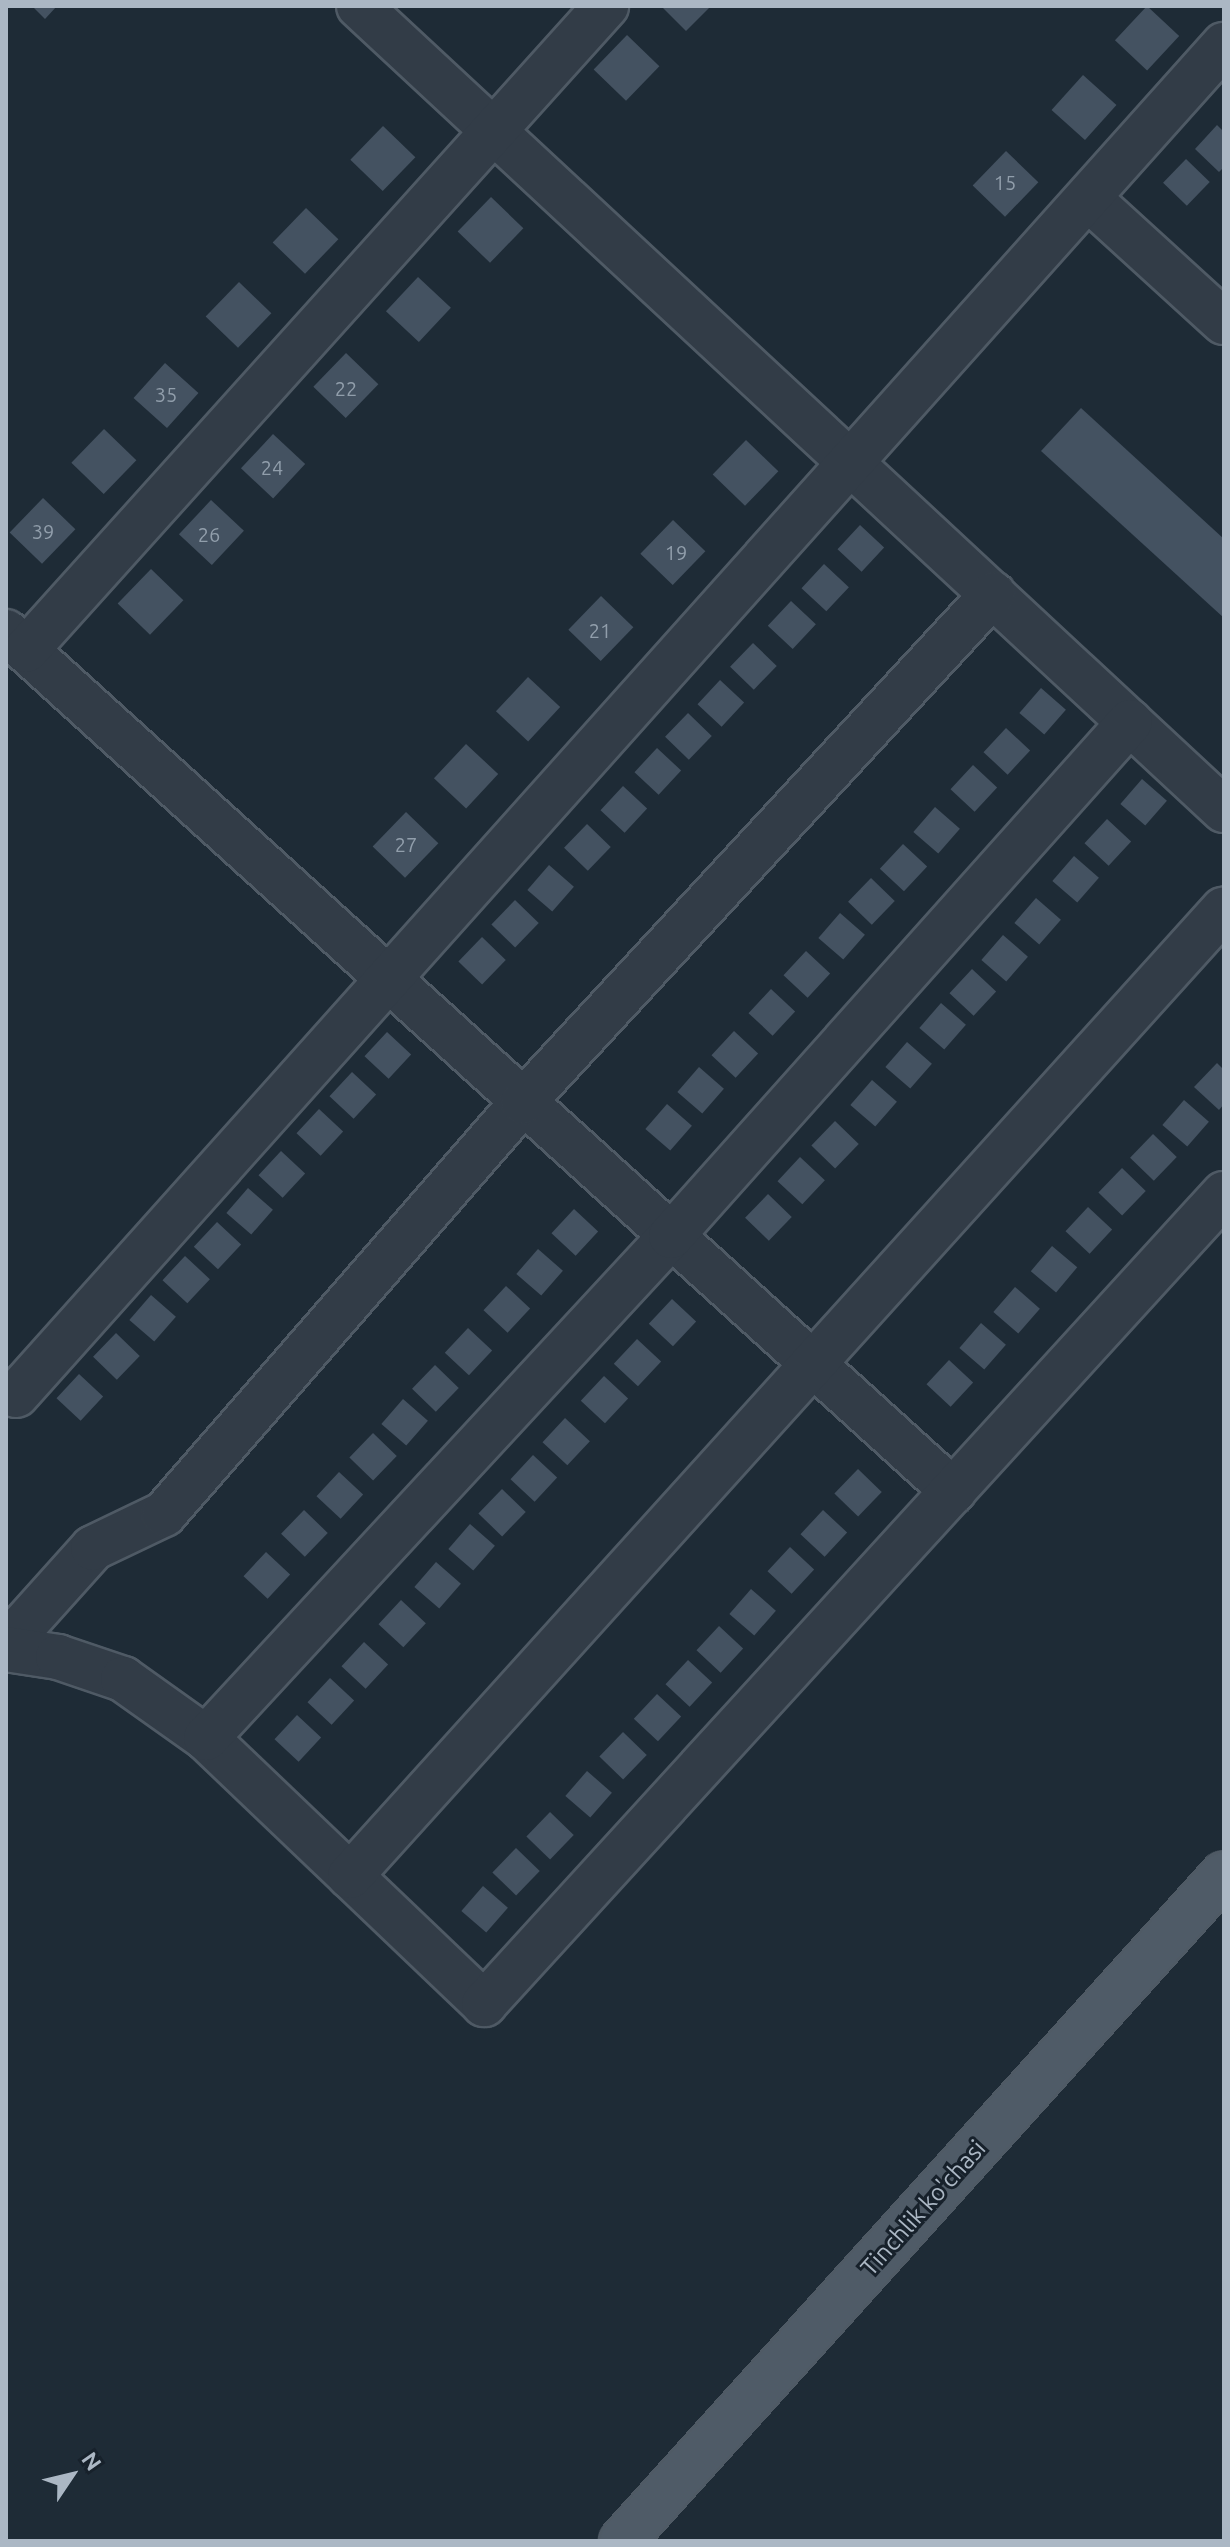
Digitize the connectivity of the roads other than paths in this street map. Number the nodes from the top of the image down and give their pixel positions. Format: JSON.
{"nodes":[{"id":1,"x":359,"y":6,"type":"edge"},
{"id":2,"x":606,"y":6,"type":"edge"},
{"id":3,"x":1224,"y":45,"type":"edge"},
{"id":4,"x":495,"y":129,"type":"junction"},
{"id":5,"x":1088,"y":198,"type":"junction"},
{"id":6,"x":1224,"y":322,"type":"edge"},
{"id":7,"x":852,"y":462,"type":"junction"},
{"id":8,"x":993,"y":594,"type":"junction"},
{"id":9,"x":16,"y":641,"type":"edge"},
{"id":10,"x":1130,"y":722,"type":"junction"},
{"id":11,"x":1224,"y":810,"type":"edge"},
{"id":12,"x":1224,"y":909,"type":"edge"},
{"id":13,"x":388,"y":978,"type":"junction"},
{"id":14,"x":523,"y":1102,"type":"junction"},
{"id":15,"x":1224,"y":1194,"type":"edge"},
{"id":16,"x":671,"y":1236,"type":"junction"},
{"id":17,"x":811,"y":1363,"type":"junction"},
{"id":18,"x":16,"y":1395,"type":"dead end"},
{"id":19,"x":953,"y":1491,"type":"junction"},
{"id":20,"x":6,"y":1647,"type":"edge"},
{"id":21,"x":206,"y":1738,"type":"junction"},
{"id":22,"x":1224,"y":1874,"type":"edge"},
{"id":23,"x":350,"y":1876,"type":"junction"},
{"id":24,"x":622,"y":2541,"type":"edge"}],
"edges":[{"from":1,"to":4,"type":"street"},
{"from":2,"to":4,"type":"street"},
{"from":3,"to":5,"type":"street"},
{"from":4,"to":7,"type":"street"},
{"from":4,"to":9,"type":"street"},
{"from":5,"to":6,"type":"street"},
{"from":5,"to":7,"type":"street"},
{"from":7,"to":8,"type":"street"},
{"from":7,"to":13,"type":"street"},
{"from":8,"to":10,"type":"street"},
{"from":8,"to":14,"type":"street"},
{"from":9,"to":13,"type":"street"},
{"from":10,"to":11,"type":"street"},
{"from":10,"to":16,"type":"street"},
{"from":12,"to":17,"type":"street"},
{"from":13,"to":14,"type":"street"},
{"from":13,"to":18,"type":"street"},
{"from":14,"to":16,"type":"street"},
{"from":14,"to":20,"type":"street"},
{"from":15,"to":19,"type":"street"},
{"from":16,"to":17,"type":"street"},
{"from":16,"to":21,"type":"street"},
{"from":17,"to":19,"type":"street"},
{"from":17,"to":23,"type":"street"},
{"from":19,"to":23,"type":"street"},
{"from":20,"to":21,"type":"street"},
{"from":21,"to":23,"type":"street"},
{"from":22,"to":24,"type":"main road","name":"Tinchlik ko'chasi"}]}
